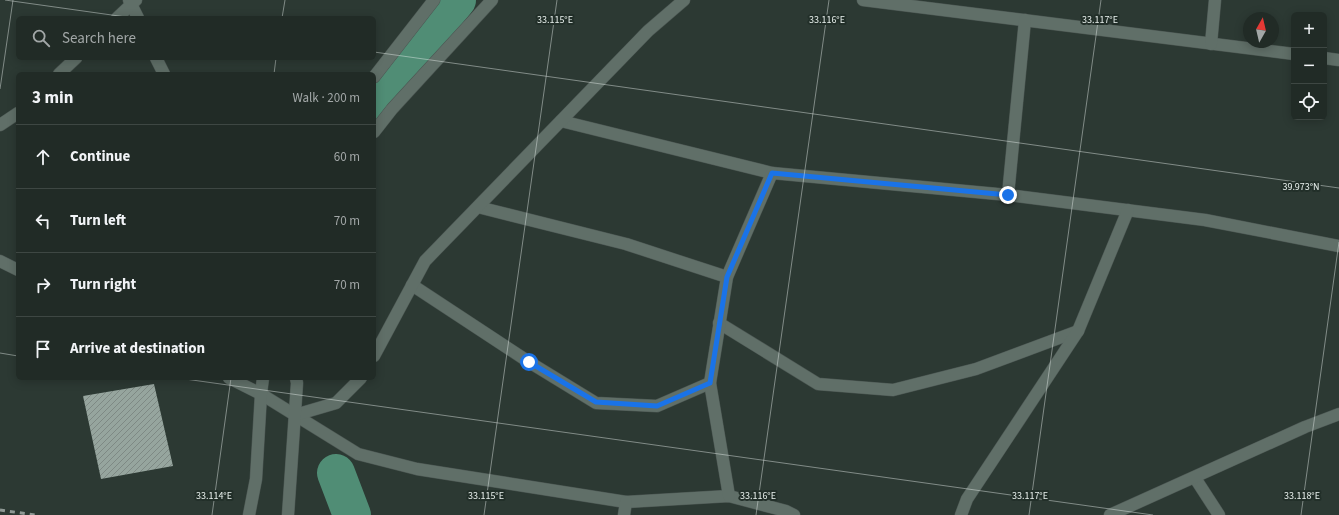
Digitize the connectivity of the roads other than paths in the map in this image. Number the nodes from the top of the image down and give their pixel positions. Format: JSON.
{"nodes":[{"id":1,"x":434,"y":0,"type":"edge"},
{"id":2,"x":492,"y":0,"type":"edge"},
{"id":3,"x":684,"y":0,"type":"edge"},
{"id":4,"x":863,"y":0,"type":"edge"},
{"id":5,"x":1214,"y":0,"type":"edge"},
{"id":6,"x":132,"y":1,"type":"edge"},
{"id":7,"x":119,"y":16,"type":"edge"},
{"id":8,"x":137,"y":16,"type":"edge"},
{"id":9,"x":1025,"y":20,"type":"junction"},
{"id":10,"x":1211,"y":44,"type":"junction"},
{"id":11,"x":1291,"y":54,"type":"edge"},
{"id":12,"x":1327,"y":58,"type":"edge"},
{"id":13,"x":74,"y":60,"type":"edge"},
{"id":14,"x":157,"y":60,"type":"edge"},
{"id":15,"x":1339,"y":60,"type":"edge"},
{"id":16,"x":61,"y":72,"type":"edge"},
{"id":17,"x":163,"y":72,"type":"edge"},
{"id":18,"x":376,"y":74,"type":"edge"},
{"id":19,"x":16,"y":114,"type":"edge"},
{"id":20,"x":561,"y":121,"type":"junction"},
{"id":21,"x":0,"y":125,"type":"edge"},
{"id":22,"x":376,"y":129,"type":"edge"},
{"id":23,"x":772,"y":173,"type":"junction"},
{"id":24,"x":1008,"y":195,"type":"junction"},
{"id":25,"x":478,"y":206,"type":"junction"},
{"id":26,"x":1128,"y":210,"type":"junction"},
{"id":27,"x":1339,"y":246,"type":"edge"},
{"id":28,"x":0,"y":261,"type":"edge"},
{"id":29,"x":16,"y":269,"type":"edge"},
{"id":30,"x":727,"y":277,"type":"junction"},
{"id":31,"x":412,"y":285,"type":"junction"},
{"id":32,"x":720,"y":323,"type":"junction"},
{"id":33,"x":1078,"y":331,"type":"junction"},
{"id":34,"x":376,"y":352,"type":"edge"},
{"id":35,"x":233,"y":380,"type":"edge"},
{"id":36,"x":263,"y":380,"type":"edge"},
{"id":37,"x":296,"y":380,"type":"edge"},
{"id":38,"x":359,"y":380,"type":"edge"},
{"id":39,"x":710,"y":383,"type":"junction"},
{"id":40,"x":260,"y":394,"type":"junction"},
{"id":41,"x":1339,"y":414,"type":"edge"},
{"id":42,"x":295,"y":415,"type":"junction"},
{"id":43,"x":1195,"y":478,"type":"junction"},
{"id":44,"x":729,"y":496,"type":"junction"},
{"id":45,"x":626,"y":502,"type":"junction"},
{"id":46,"x":249,"y":515,"type":"edge"},
{"id":47,"x":288,"y":515,"type":"edge"},
{"id":48,"x":624,"y":515,"type":"edge"},
{"id":49,"x":794,"y":515,"type":"edge"},
{"id":50,"x":962,"y":515,"type":"edge"},
{"id":51,"x":1110,"y":515,"type":"edge"},
{"id":52,"x":1219,"y":515,"type":"edge"}],
"edges":[{"from":1,"to":18,"type":"street"},
{"from":2,"to":22,"type":"street"},
{"from":3,"to":20,"type":"street"},
{"from":4,"to":9,"type":"street"},
{"from":5,"to":10,"type":"street"},
{"from":6,"to":7,"type":"street"},
{"from":6,"to":8,"type":"street"},
{"from":9,"to":10,"type":"street"},
{"from":9,"to":24,"type":"street"},
{"from":10,"to":11,"type":"street"},
{"from":12,"to":15,"type":"street"},
{"from":13,"to":16,"type":"street"},
{"from":14,"to":17,"type":"street"},
{"from":19,"to":21,"type":"street"},
{"from":20,"to":23,"type":"street"},
{"from":20,"to":25,"type":"street"},
{"from":23,"to":24,"type":"street"},
{"from":23,"to":30,"type":"street"},
{"from":24,"to":26,"type":"street"},
{"from":25,"to":30,"type":"street"},
{"from":25,"to":31,"type":"street"},
{"from":26,"to":27,"type":"street"},
{"from":26,"to":33,"type":"street"},
{"from":28,"to":29,"type":"street"},
{"from":30,"to":32,"type":"street"},
{"from":31,"to":34,"type":"street"},
{"from":31,"to":39,"type":"street"},
{"from":32,"to":33,"type":"street"},
{"from":32,"to":39,"type":"street"},
{"from":33,"to":50,"type":"street"},
{"from":35,"to":40,"type":"street"},
{"from":36,"to":40,"type":"street"},
{"from":37,"to":42,"type":"street"},
{"from":38,"to":42,"type":"street"},
{"from":39,"to":44,"type":"street"},
{"from":40,"to":42,"type":"street"},
{"from":40,"to":46,"type":"street"},
{"from":41,"to":43,"type":"street"},
{"from":42,"to":45,"type":"street"},
{"from":42,"to":47,"type":"street"},
{"from":43,"to":51,"type":"street"},
{"from":43,"to":52,"type":"street"},
{"from":44,"to":45,"type":"street"},
{"from":44,"to":49,"type":"street"},
{"from":45,"to":48,"type":"street"}]}
